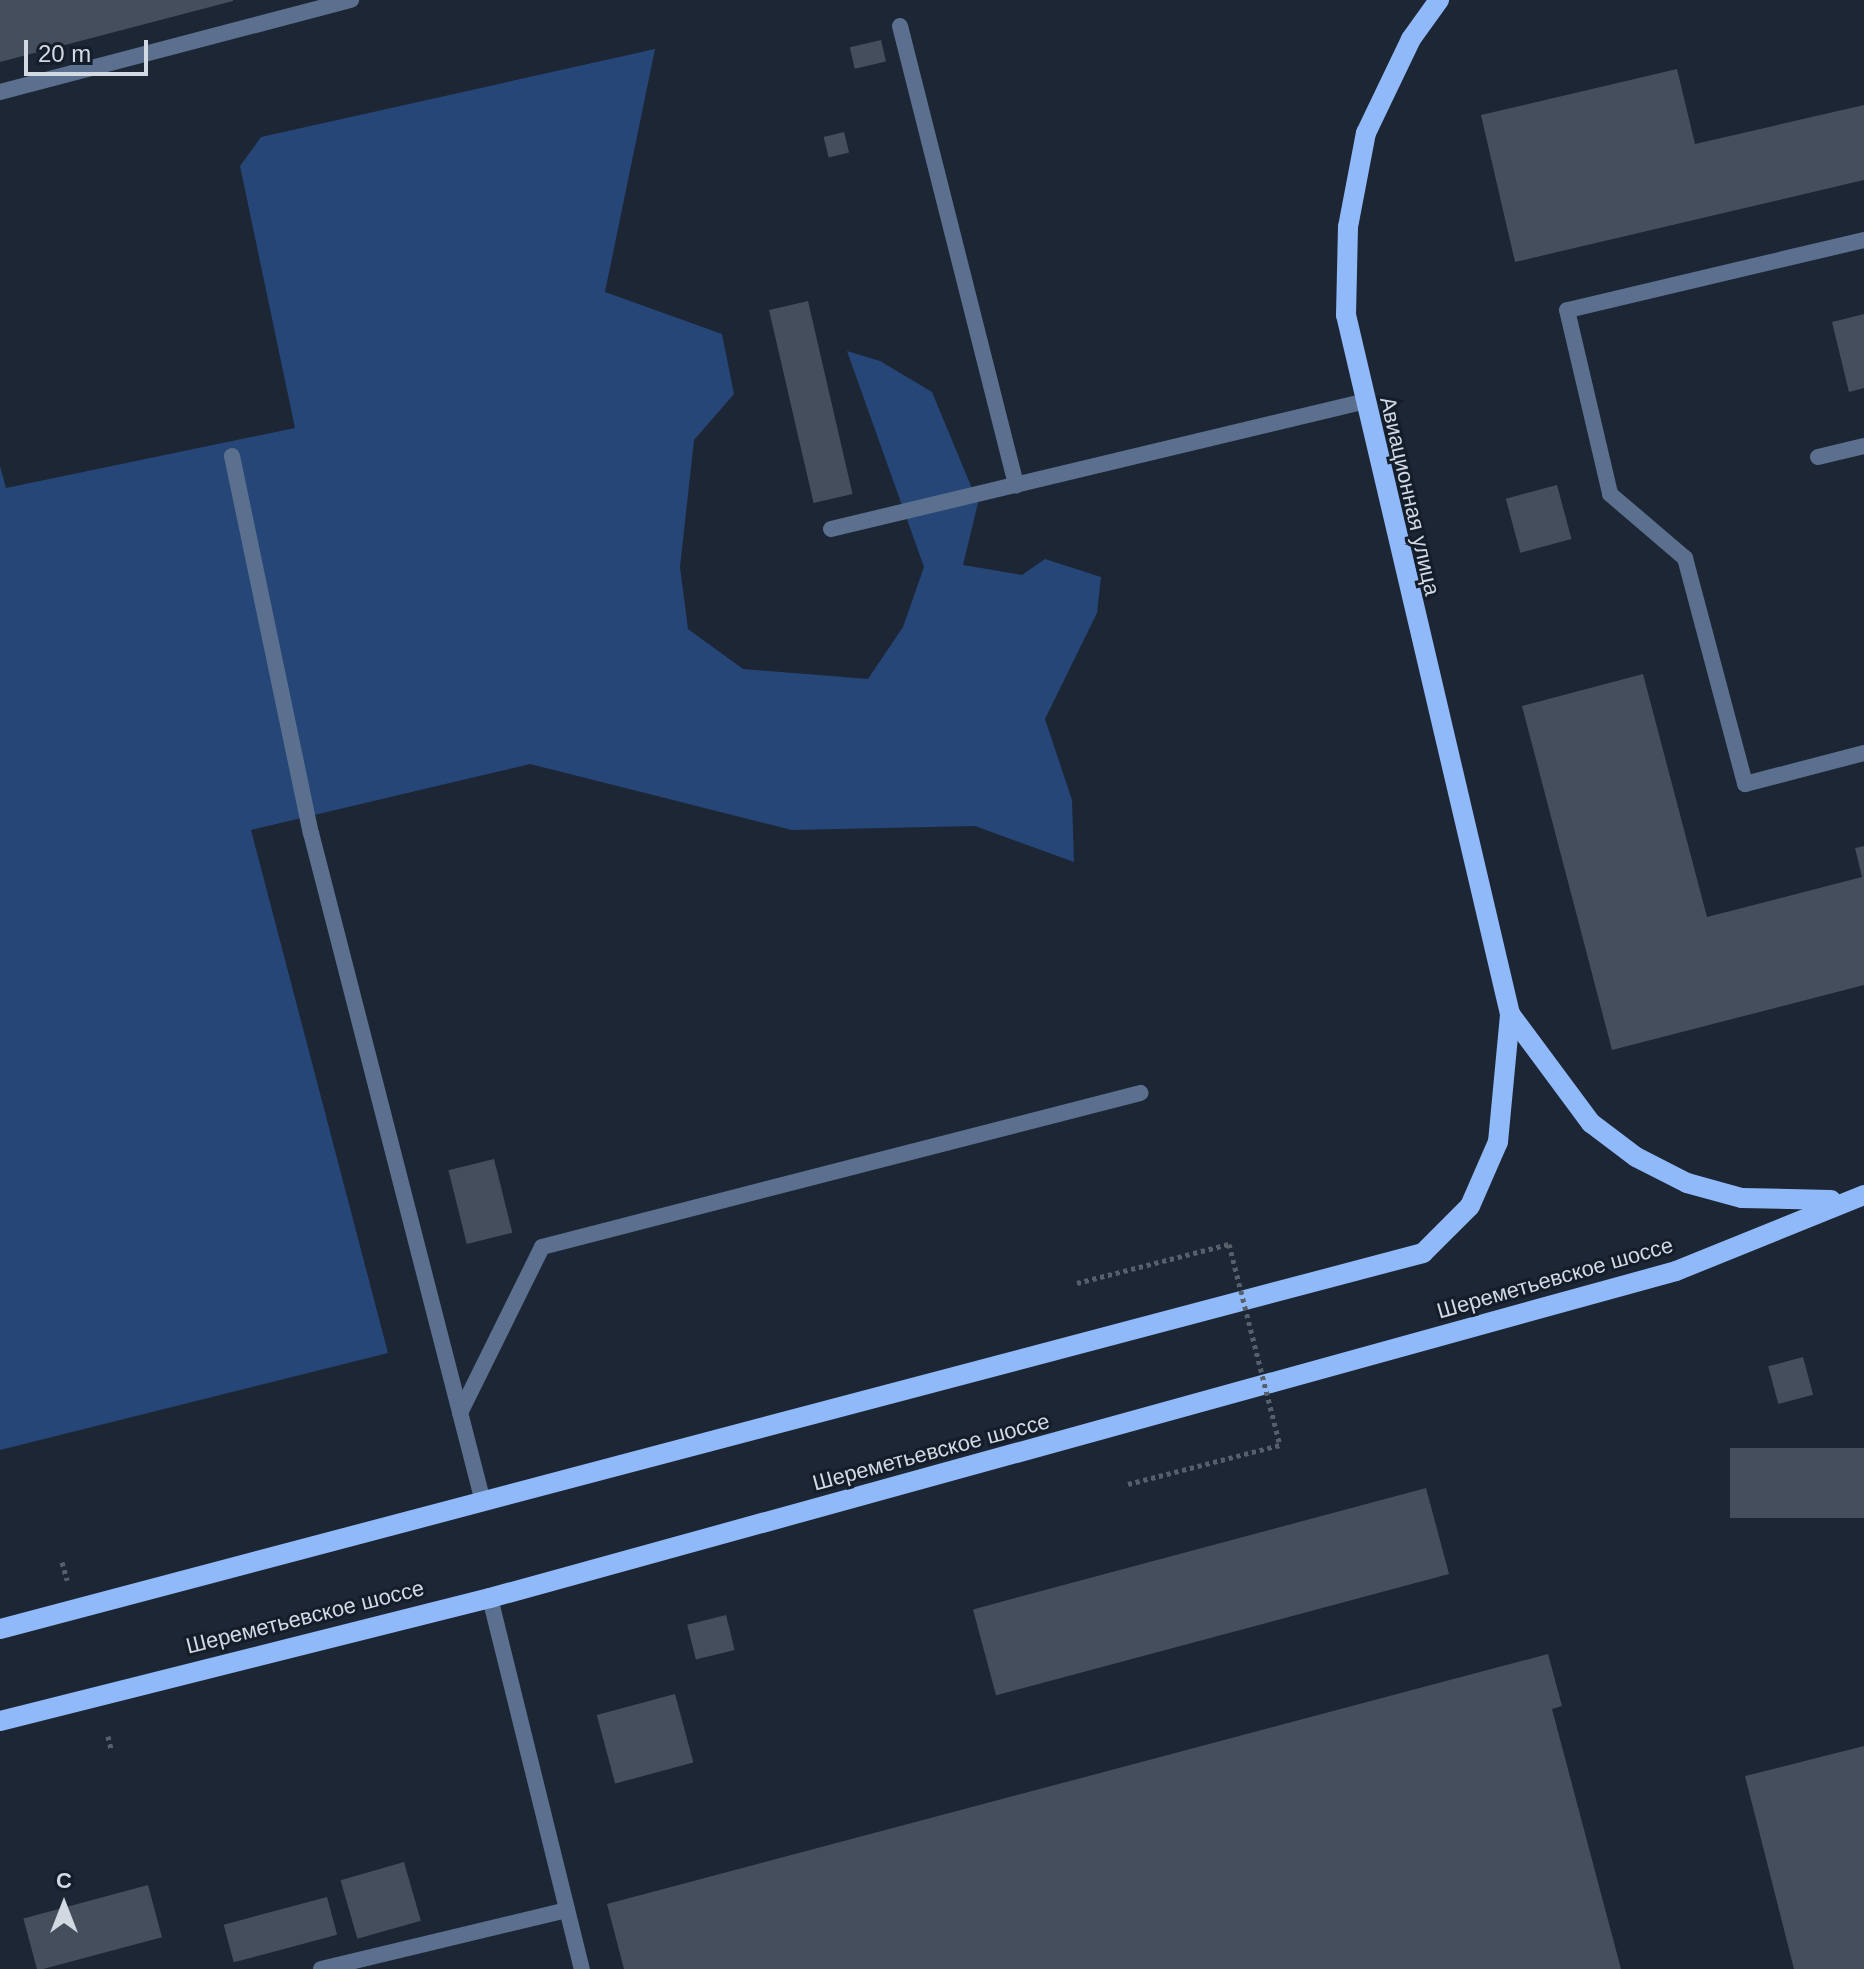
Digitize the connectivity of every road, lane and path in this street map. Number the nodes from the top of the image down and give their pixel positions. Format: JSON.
{"nodes":[{"id":1,"x":351,"y":0,"type":"edge"},
{"id":2,"x":1439,"y":0,"type":"edge"},
{"id":3,"x":900,"y":26,"type":"dead end"},
{"id":4,"x":0,"y":92,"type":"edge"},
{"id":5,"x":1864,"y":240,"type":"edge"},
{"id":6,"x":1362,"y":402,"type":"junction"},
{"id":7,"x":1864,"y":446,"type":"edge"},
{"id":8,"x":232,"y":456,"type":"dead end"},
{"id":9,"x":1818,"y":457,"type":"dead end"},
{"id":10,"x":1016,"y":486,"type":"junction"},
{"id":11,"x":831,"y":529,"type":"dead end"},
{"id":12,"x":1864,"y":753,"type":"edge"},
{"id":13,"x":1510,"y":1014,"type":"junction"},
{"id":14,"x":1140,"y":1093,"type":"dead end"},
{"id":15,"x":1860,"y":1197,"type":"edge"},
{"id":16,"x":1077,"y":1283,"type":"dead end"},
{"id":17,"x":460,"y":1413,"type":"junction"},
{"id":18,"x":1128,"y":1484,"type":"dead end"},
{"id":19,"x":482,"y":1498,"type":"junction"},
{"id":20,"x":62,"y":1562,"type":"dead end"},
{"id":21,"x":68,"y":1584,"type":"dead end"},
{"id":22,"x":490,"y":1598,"type":"junction"},
{"id":23,"x":0,"y":1629,"type":"edge"},
{"id":24,"x":0,"y":1721,"type":"edge"},
{"id":25,"x":108,"y":1736,"type":"dead end"},
{"id":26,"x":111,"y":1749,"type":"dead end"},
{"id":27,"x":567,"y":1910,"type":"junction"},
{"id":28,"x":321,"y":1969,"type":"edge"},
{"id":29,"x":582,"y":1969,"type":"edge"}],
"edges":[{"from":1,"to":4,"type":"lane"},
{"from":2,"to":6,"type":"main road","name":"Авиационная улица"},
{"from":3,"to":10,"type":"lane"},
{"from":5,"to":12,"type":"lane"},
{"from":6,"to":10,"type":"lane"},
{"from":6,"to":13,"type":"main road","name":"Авиационная улица"},
{"from":7,"to":9,"type":"lane"},
{"from":8,"to":17,"type":"lane"},
{"from":10,"to":11,"type":"lane"},
{"from":13,"to":15,"type":"main road","name":"Авиационная улица"},
{"from":13,"to":19,"type":"main road","name":"Авиационная улица"},
{"from":14,"to":17,"type":"lane"},
{"from":15,"to":22,"type":"main road","name":"Шереметьевское шоссе"},
{"from":16,"to":18,"type":"path","bridge":true},
{"from":17,"to":19,"type":"lane"},
{"from":19,"to":23,"type":"main road"},
{"from":20,"to":21,"type":"path"},
{"from":22,"to":24,"type":"main road","name":"Шереметьевское шоссе"},
{"from":22,"to":27,"type":"lane"},
{"from":25,"to":26,"type":"path"},
{"from":27,"to":28,"type":"lane"},
{"from":27,"to":29,"type":"lane"}]}
